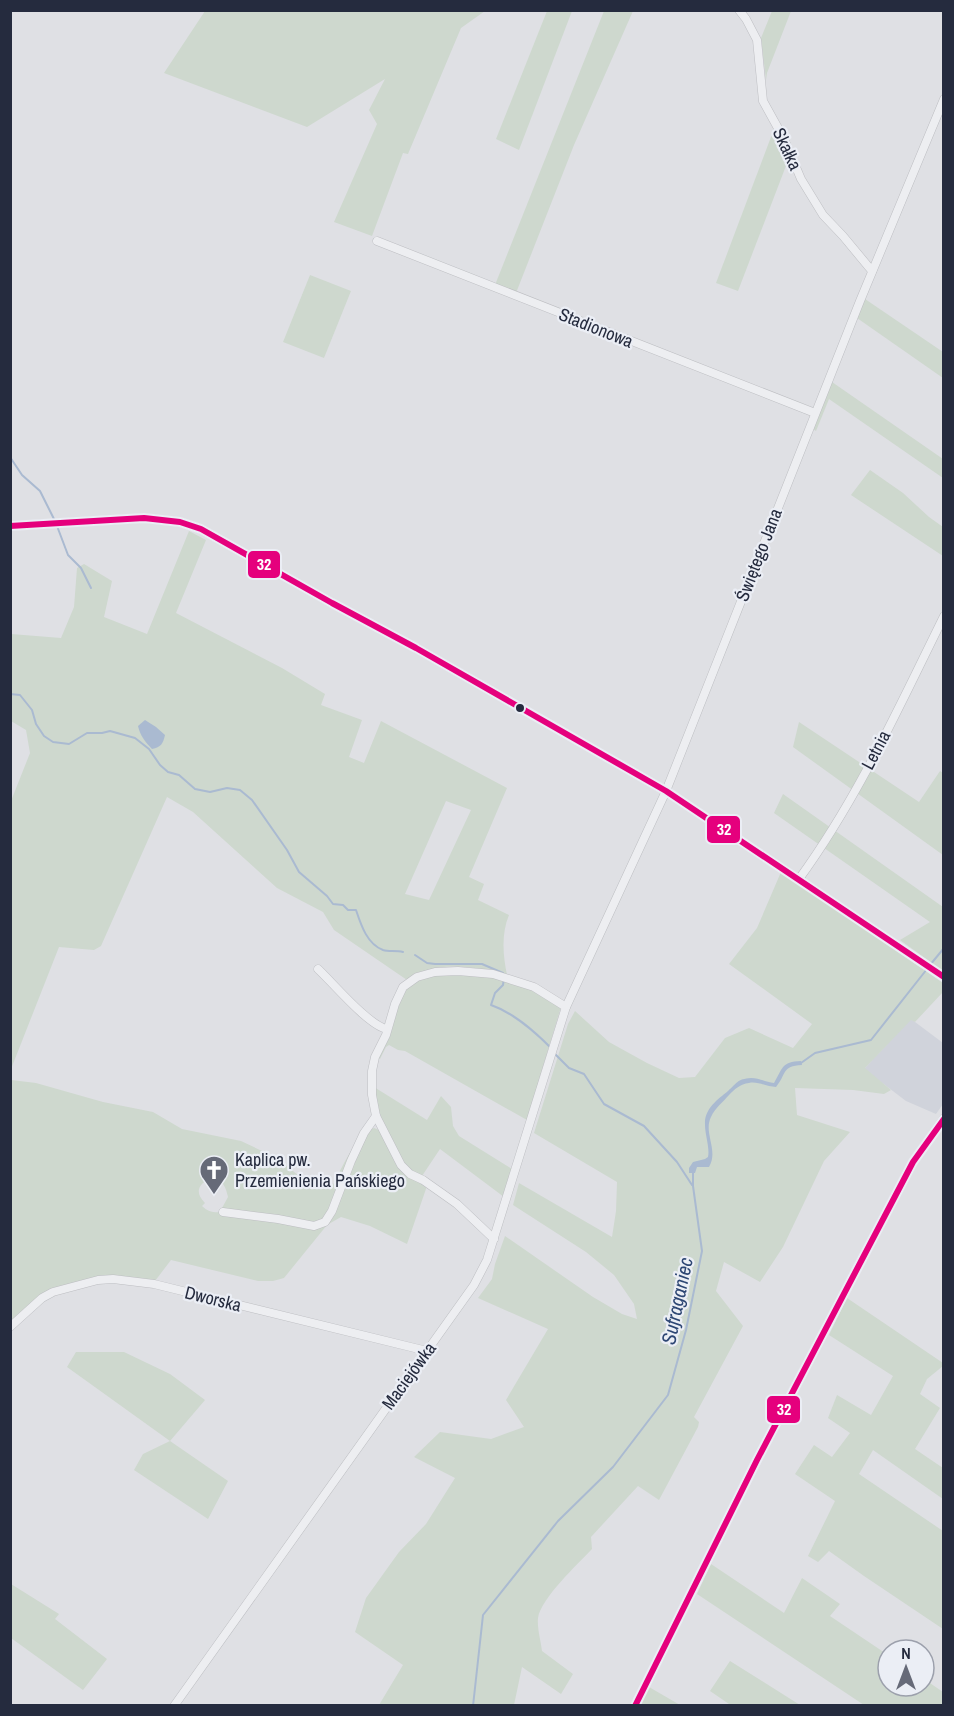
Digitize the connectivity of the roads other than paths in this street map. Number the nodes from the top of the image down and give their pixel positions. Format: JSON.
{"nodes":[{"id":1,"x":739,"y":10,"type":"edge"},
{"id":2,"x":944,"y":99,"type":"edge"},
{"id":3,"x":377,"y":241,"type":"dead end"},
{"id":4,"x":872,"y":271,"type":"junction"},
{"id":5,"x":815,"y":412,"type":"junction"},
{"id":6,"x":10,"y":526,"type":"edge"},
{"id":7,"x":944,"y":616,"type":"edge"},
{"id":8,"x":666,"y":790,"type":"junction"},
{"id":9,"x":799,"y":879,"type":"junction"},
{"id":10,"x":318,"y":969,"type":"dead end"},
{"id":11,"x":944,"y":977,"type":"edge"},
{"id":12,"x":566,"y":1007,"type":"junction"},
{"id":13,"x":387,"y":1029,"type":"junction"},
{"id":14,"x":376,"y":1116,"type":"junction"},
{"id":15,"x":944,"y":1118,"type":"edge"},
{"id":16,"x":223,"y":1212,"type":"dead end"},
{"id":17,"x":494,"y":1239,"type":"junction"},
{"id":18,"x":10,"y":1327,"type":"edge"},
{"id":19,"x":427,"y":1351,"type":"junction"},
{"id":20,"x":174,"y":1706,"type":"edge"},
{"id":21,"x":635,"y":1706,"type":"edge"}],
"edges":[{"from":1,"to":4,"type":"street","name":"Skałka"},
{"from":2,"to":4,"type":"street","name":"Świętego Jana"},
{"from":3,"to":5,"type":"street","name":"Stadionowa"},
{"from":4,"to":5,"type":"street","name":"Świętego Jana"},
{"from":5,"to":8,"type":"street","name":"Świętego Jana"},
{"from":6,"to":8,"type":"street"},
{"from":7,"to":9,"type":"street","name":"Letnia"},
{"from":8,"to":9,"type":"street"},
{"from":8,"to":12,"type":"street","name":"Świętego Jana"},
{"from":9,"to":11,"type":"street"},
{"from":10,"to":13,"type":"street"},
{"from":12,"to":13,"type":"street"},
{"from":12,"to":17,"type":"street","name":"Maciejówka"},
{"from":13,"to":14,"type":"street"},
{"from":14,"to":16,"type":"street"},
{"from":14,"to":17,"type":"street"},
{"from":15,"to":21,"type":"street"},
{"from":17,"to":19,"type":"street","name":"Maciejówka"},
{"from":18,"to":19,"type":"street","name":"Dworska"},
{"from":19,"to":20,"type":"street","name":"Maciejówka"}]}
